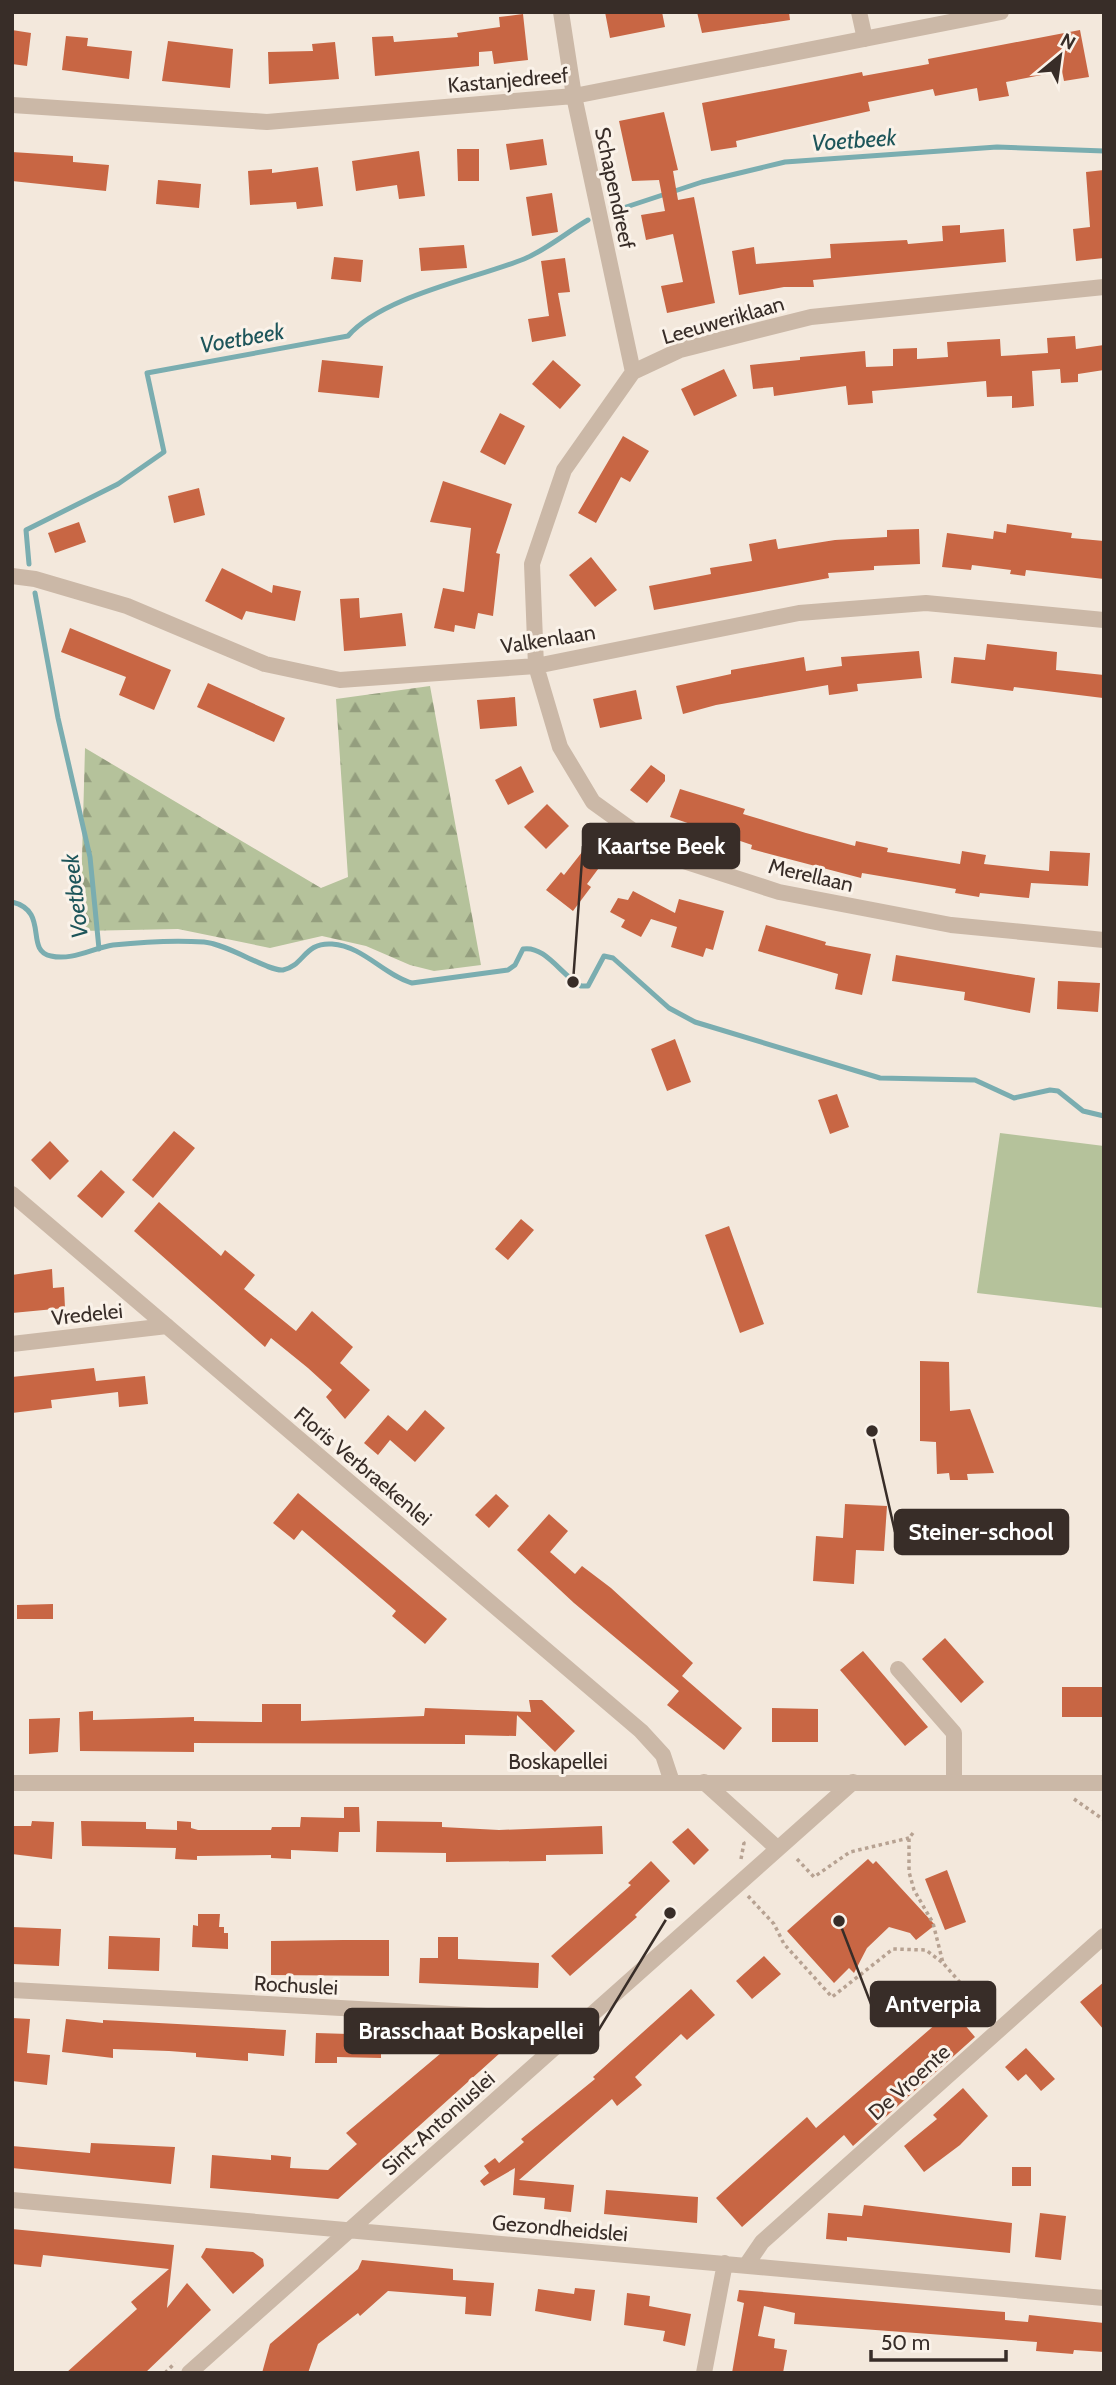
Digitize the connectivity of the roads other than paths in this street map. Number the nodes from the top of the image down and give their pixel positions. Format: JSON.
{"nodes":[{"id":1,"x":561,"y":12,"type":"edge"},
{"id":2,"x":859,"y":12,"type":"edge"},
{"id":3,"x":1001,"y":12,"type":"edge"},
{"id":4,"x":864,"y":39,"type":"junction"},
{"id":5,"x":574,"y":96,"type":"junction"},
{"id":6,"x":12,"y":105,"type":"edge"},
{"id":7,"x":1104,"y":287,"type":"edge"},
{"id":8,"x":633,"y":372,"type":"junction"},
{"id":9,"x":12,"y":576,"type":"edge"},
{"id":10,"x":1104,"y":620,"type":"edge"},
{"id":11,"x":536,"y":666,"type":"junction"},
{"id":12,"x":1104,"y":940,"type":"edge"},
{"id":13,"x":12,"y":1194,"type":"edge"},
{"id":14,"x":167,"y":1326,"type":"junction"},
{"id":15,"x":12,"y":1344,"type":"edge"},
{"id":16,"x":898,"y":1669,"type":"dead end"},
{"id":17,"x":672,"y":1782,"type":"junction"},
{"id":18,"x":704,"y":1782,"type":"junction"},
{"id":19,"x":853,"y":1782,"type":"junction"},
{"id":20,"x":954,"y":1782,"type":"junction"},
{"id":21,"x":12,"y":1783,"type":"edge"},
{"id":22,"x":1104,"y":1783,"type":"edge"},
{"id":23,"x":778,"y":1849,"type":"junction"},
{"id":24,"x":1104,"y":1936,"type":"edge"},
{"id":25,"x":12,"y":1990,"type":"edge"},
{"id":26,"x":577,"y":2028,"type":"junction"},
{"id":27,"x":12,"y":2200,"type":"edge"},
{"id":28,"x":351,"y":2228,"type":"junction"},
{"id":29,"x":726,"y":2263,"type":"junction"},
{"id":30,"x":747,"y":2264,"type":"junction"},
{"id":31,"x":1104,"y":2298,"type":"edge"},
{"id":32,"x":189,"y":2373,"type":"edge"},
{"id":33,"x":705,"y":2373,"type":"edge"}],
"edges":[{"from":1,"to":5,"type":"street","name":"Schapendreef"},
{"from":2,"to":4,"type":"street"},
{"from":3,"to":4,"type":"street","name":"Kastanjedreef"},
{"from":4,"to":5,"type":"street","name":"Kastanjedreef"},
{"from":5,"to":6,"type":"street","name":"Kastanjedreef"},
{"from":5,"to":8,"type":"street","name":"Schapendreef"},
{"from":7,"to":8,"type":"street","name":"Leeuweriklaan"},
{"from":8,"to":11,"type":"street"},
{"from":9,"to":11,"type":"street","name":"Valkenlaan"},
{"from":10,"to":11,"type":"street","name":"Valkenlaan"},
{"from":11,"to":12,"type":"street","name":"Merellaan"},
{"from":13,"to":14,"type":"street","name":"Floris Verbraekenlei"},
{"from":14,"to":15,"type":"street","name":"Vredelei"},
{"from":14,"to":17,"type":"street","name":"Floris Verbraekenlei"},
{"from":16,"to":20,"type":"street"},
{"from":17,"to":18,"type":"street","name":"Boskapellei"},
{"from":17,"to":21,"type":"street","name":"Boskapellei"},
{"from":18,"to":19,"type":"street","name":"Boskapellei"},
{"from":18,"to":23,"type":"street"},
{"from":19,"to":20,"type":"street","name":"Boskapellei"},
{"from":19,"to":23,"type":"street","name":"Sint-Antoniuslei"},
{"from":20,"to":22,"type":"street","name":"Boskapellei"},
{"from":23,"to":26,"type":"street","name":"Sint-Antoniuslei"},
{"from":24,"to":30,"type":"street","name":"De Vroente"},
{"from":25,"to":26,"type":"street","name":"Rochuslei"},
{"from":26,"to":28,"type":"street","name":"Sint-Antoniuslei"},
{"from":27,"to":28,"type":"street","name":"Gezondheidslei"},
{"from":28,"to":29,"type":"street","name":"Gezondheidslei"},
{"from":28,"to":32,"type":"street","name":"Sint-Antoniuslei"},
{"from":29,"to":30,"type":"street","name":"Gezondheidslei"},
{"from":29,"to":33,"type":"street"},
{"from":30,"to":31,"type":"street","name":"Gezondheidslei"}]}
